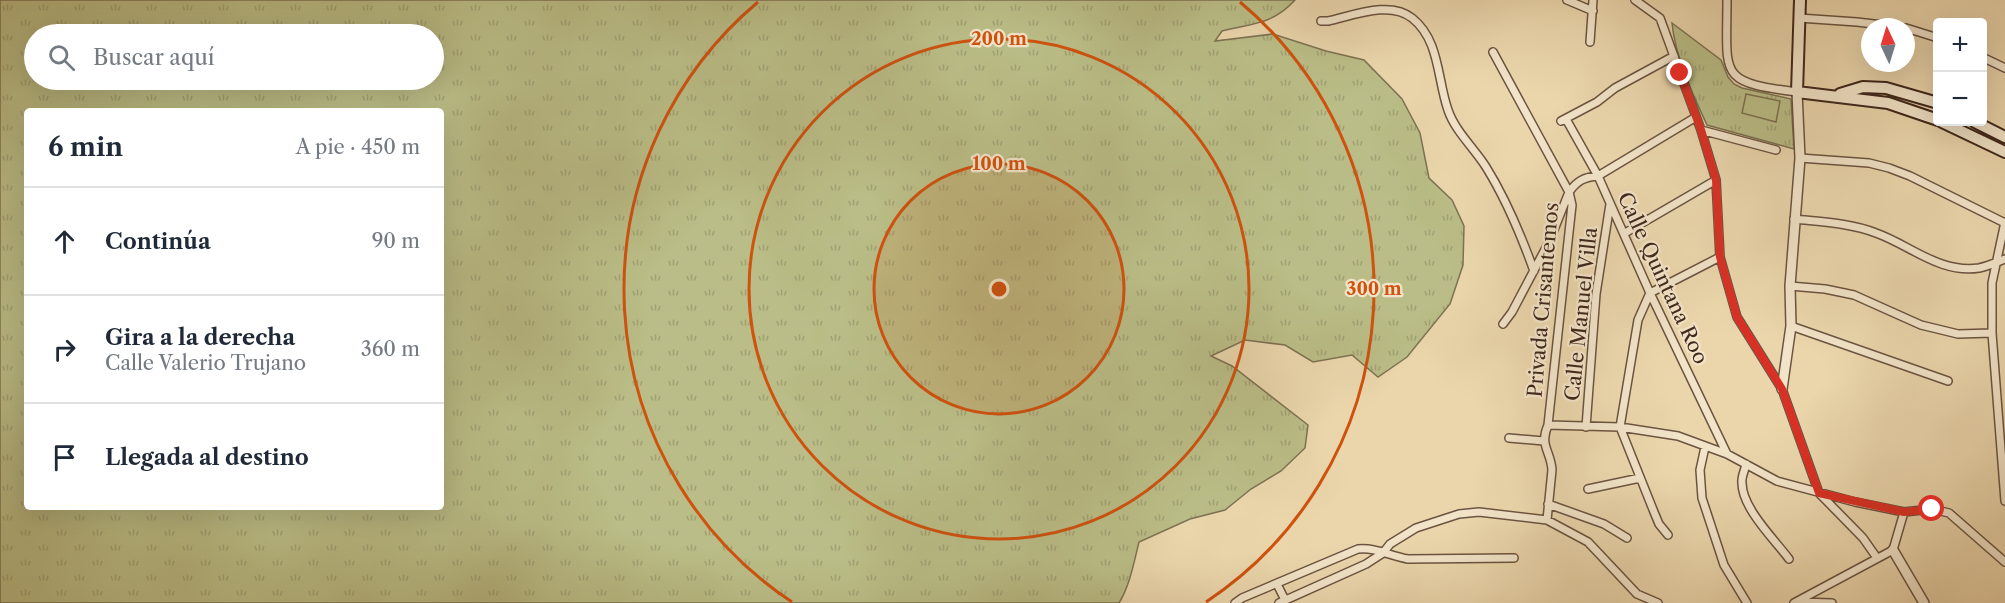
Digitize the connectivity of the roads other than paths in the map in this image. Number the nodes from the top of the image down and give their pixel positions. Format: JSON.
{"nodes":[{"id":1,"x":1567,"y":0,"type":"edge"},
{"id":2,"x":1593,"y":0,"type":"edge"},
{"id":3,"x":1635,"y":0,"type":"edge"},
{"id":4,"x":1727,"y":0,"type":"edge"},
{"id":5,"x":1800,"y":0,"type":"edge"},
{"id":6,"x":1593,"y":11,"type":"junction"},
{"id":7,"x":1799,"y":18,"type":"junction"},
{"id":8,"x":1321,"y":21,"type":"dead end"},
{"id":9,"x":1861,"y":24,"type":"edge"},
{"id":10,"x":1915,"y":31,"type":"edge"},
{"id":11,"x":1933,"y":36,"type":"edge"},
{"id":12,"x":1590,"y":42,"type":"dead end"},
{"id":13,"x":1493,"y":52,"type":"dead end"},
{"id":14,"x":1674,"y":57,"type":"junction"},
{"id":15,"x":1987,"y":59,"type":"edge"},
{"id":16,"x":2005,"y":68,"type":"edge"},
{"id":17,"x":1797,"y":92,"type":"junction"},
{"id":18,"x":1836,"y":96,"type":"junction"},
{"id":19,"x":1933,"y":101,"type":"edge"},
{"id":20,"x":1696,"y":117,"type":"junction"},
{"id":21,"x":1933,"y":119,"type":"edge"},
{"id":22,"x":1950,"y":126,"type":"edge"},
{"id":23,"x":1983,"y":126,"type":"edge"},
{"id":24,"x":1701,"y":130,"type":"junction"},
{"id":25,"x":2005,"y":137,"type":"edge"},
{"id":26,"x":1776,"y":150,"type":"dead end"},
{"id":27,"x":2005,"y":152,"type":"edge"},
{"id":28,"x":1800,"y":158,"type":"junction"},
{"id":29,"x":1598,"y":176,"type":"junction"},
{"id":30,"x":1716,"y":180,"type":"junction"},
{"id":31,"x":1569,"y":192,"type":"junction"},
{"id":32,"x":1610,"y":204,"type":"junction"},
{"id":33,"x":1794,"y":219,"type":"junction"},
{"id":34,"x":2005,"y":223,"type":"edge"},
{"id":35,"x":1625,"y":233,"type":"junction"},
{"id":36,"x":1720,"y":257,"type":"junction"},
{"id":37,"x":2005,"y":259,"type":"edge"},
{"id":38,"x":1996,"y":262,"type":"junction"},
{"id":39,"x":1534,"y":271,"type":"junction"},
{"id":40,"x":1790,"y":286,"type":"junction"},
{"id":41,"x":1650,"y":293,"type":"junction"},
{"id":42,"x":1503,"y":324,"type":"dead end"},
{"id":43,"x":1791,"y":326,"type":"junction"},
{"id":44,"x":1992,"y":333,"type":"junction"},
{"id":45,"x":1948,"y":381,"type":"dead end"},
{"id":46,"x":1782,"y":389,"type":"junction"},
{"id":47,"x":2003,"y":420,"type":"edge"},
{"id":48,"x":1548,"y":426,"type":"junction"},
{"id":49,"x":1586,"y":427,"type":"junction"},
{"id":50,"x":1620,"y":427,"type":"junction"},
{"id":51,"x":1509,"y":438,"type":"dead end"},
{"id":52,"x":1544,"y":441,"type":"junction"},
{"id":53,"x":1705,"y":447,"type":"junction"},
{"id":54,"x":1727,"y":454,"type":"junction"},
{"id":55,"x":1746,"y":464,"type":"junction"},
{"id":56,"x":1640,"y":478,"type":"junction"},
{"id":57,"x":1588,"y":489,"type":"dead end"},
{"id":58,"x":1819,"y":493,"type":"junction"},
{"id":59,"x":2005,"y":501,"type":"edge"},
{"id":60,"x":1548,"y":504,"type":"junction"},
{"id":61,"x":1904,"y":512,"type":"junction"},
{"id":62,"x":1546,"y":520,"type":"junction"},
{"id":63,"x":1668,"y":535,"type":"dead end"},
{"id":64,"x":1627,"y":538,"type":"dead end"},
{"id":65,"x":1893,"y":550,"type":"junction"},
{"id":66,"x":1383,"y":553,"type":"junction"},
{"id":67,"x":1514,"y":558,"type":"dead end"},
{"id":68,"x":1877,"y":558,"type":"junction"},
{"id":69,"x":1789,"y":559,"type":"dead end"},
{"id":70,"x":2005,"y":562,"type":"edge"},
{"id":71,"x":1276,"y":584,"type":"junction"},
{"id":72,"x":1637,"y":594,"type":"junction"},
{"id":73,"x":1282,"y":602,"type":"edge"},
{"id":74,"x":1235,"y":603,"type":"edge"},
{"id":75,"x":1636,"y":603,"type":"edge"},
{"id":76,"x":1658,"y":603,"type":"edge"},
{"id":77,"x":1747,"y":603,"type":"edge"},
{"id":78,"x":1795,"y":603,"type":"edge"},
{"id":79,"x":1832,"y":603,"type":"edge"},
{"id":80,"x":1924,"y":603,"type":"edge"}],
"edges":[{"from":1,"to":6,"type":"street"},
{"from":2,"to":6,"type":"street"},
{"from":3,"to":14,"type":"street"},
{"from":4,"to":17,"type":"street"},
{"from":5,"to":7,"type":"main road"},
{"from":6,"to":12,"type":"street"},
{"from":7,"to":9,"type":"street"},
{"from":7,"to":17,"type":"main road"},
{"from":8,"to":39,"type":"street"},
{"from":10,"to":11,"type":"street"},
{"from":13,"to":31,"type":"street","name":"Privada Crisantemos"},
{"from":14,"to":20,"type":"street"},
{"from":14,"to":29,"type":"street","name":"Calle Quintana Roo"},
{"from":15,"to":16,"type":"street"},
{"from":17,"to":18,"type":"main road"},
{"from":17,"to":28,"type":"street"},
{"from":18,"to":19,"type":"main road"},
{"from":18,"to":21,"type":"main road"},
{"from":20,"to":24,"type":"street"},
{"from":20,"to":29,"type":"street"},
{"from":22,"to":27,"type":"main road"},
{"from":23,"to":25,"type":"main road"},
{"from":24,"to":26,"type":"street"},
{"from":24,"to":30,"type":"street"},
{"from":28,"to":33,"type":"street"},
{"from":28,"to":34,"type":"street"},
{"from":29,"to":31,"type":"street"},
{"from":29,"to":32,"type":"street","name":"Calle Quintana Roo"},
{"from":30,"to":35,"type":"street","name":"Calle Manuel Villa"},
{"from":30,"to":36,"type":"street"},
{"from":31,"to":39,"type":"street"},
{"from":31,"to":48,"type":"street","name":"Privada Crisantemos"},
{"from":32,"to":35,"type":"street","name":"Calle Quintana Roo"},
{"from":32,"to":49,"type":"street","name":"Calle Manuel Villa"},
{"from":33,"to":38,"type":"street"},
{"from":33,"to":40,"type":"street"},
{"from":34,"to":38,"type":"street"},
{"from":35,"to":41,"type":"street","name":"Calle Quintana Roo"},
{"from":36,"to":41,"type":"street"},
{"from":36,"to":46,"type":"street"},
{"from":37,"to":38,"type":"street"},
{"from":38,"to":44,"type":"street"},
{"from":39,"to":42,"type":"street"},
{"from":40,"to":43,"type":"street"},
{"from":40,"to":44,"type":"street"},
{"from":41,"to":50,"type":"street"},
{"from":41,"to":54,"type":"street","name":"Calle Quintana Roo"},
{"from":43,"to":45,"type":"street"},
{"from":43,"to":46,"type":"street"},
{"from":44,"to":47,"type":"street"},
{"from":46,"to":58,"type":"street"},
{"from":47,"to":59,"type":"street"},
{"from":48,"to":49,"type":"street"},
{"from":48,"to":52,"type":"street","name":"Privada Crisantemos"},
{"from":49,"to":50,"type":"street"},
{"from":50,"to":53,"type":"street"},
{"from":50,"to":56,"type":"street"},
{"from":51,"to":52,"type":"street"},
{"from":52,"to":60,"type":"street"},
{"from":53,"to":54,"type":"street"},
{"from":53,"to":77,"type":"street"},
{"from":54,"to":55,"type":"street"},
{"from":55,"to":58,"type":"street"},
{"from":55,"to":69,"type":"street"},
{"from":56,"to":57,"type":"street"},
{"from":56,"to":63,"type":"street"},
{"from":58,"to":61,"type":"street"},
{"from":58,"to":68,"type":"street"},
{"from":60,"to":62,"type":"street"},
{"from":60,"to":64,"type":"street"},
{"from":61,"to":65,"type":"street"},
{"from":61,"to":70,"type":"street"},
{"from":62,"to":66,"type":"street"},
{"from":62,"to":72,"type":"street"},
{"from":65,"to":68,"type":"street"},
{"from":65,"to":80,"type":"street"},
{"from":66,"to":67,"type":"street"},
{"from":66,"to":71,"type":"street"},
{"from":66,"to":73,"type":"street"},
{"from":68,"to":78,"type":"street"},
{"from":71,"to":73,"type":"street"},
{"from":71,"to":74,"type":"street"},
{"from":72,"to":75,"type":"street"},
{"from":72,"to":76,"type":"street"},
{"from":78,"to":79,"type":"street"}]}
